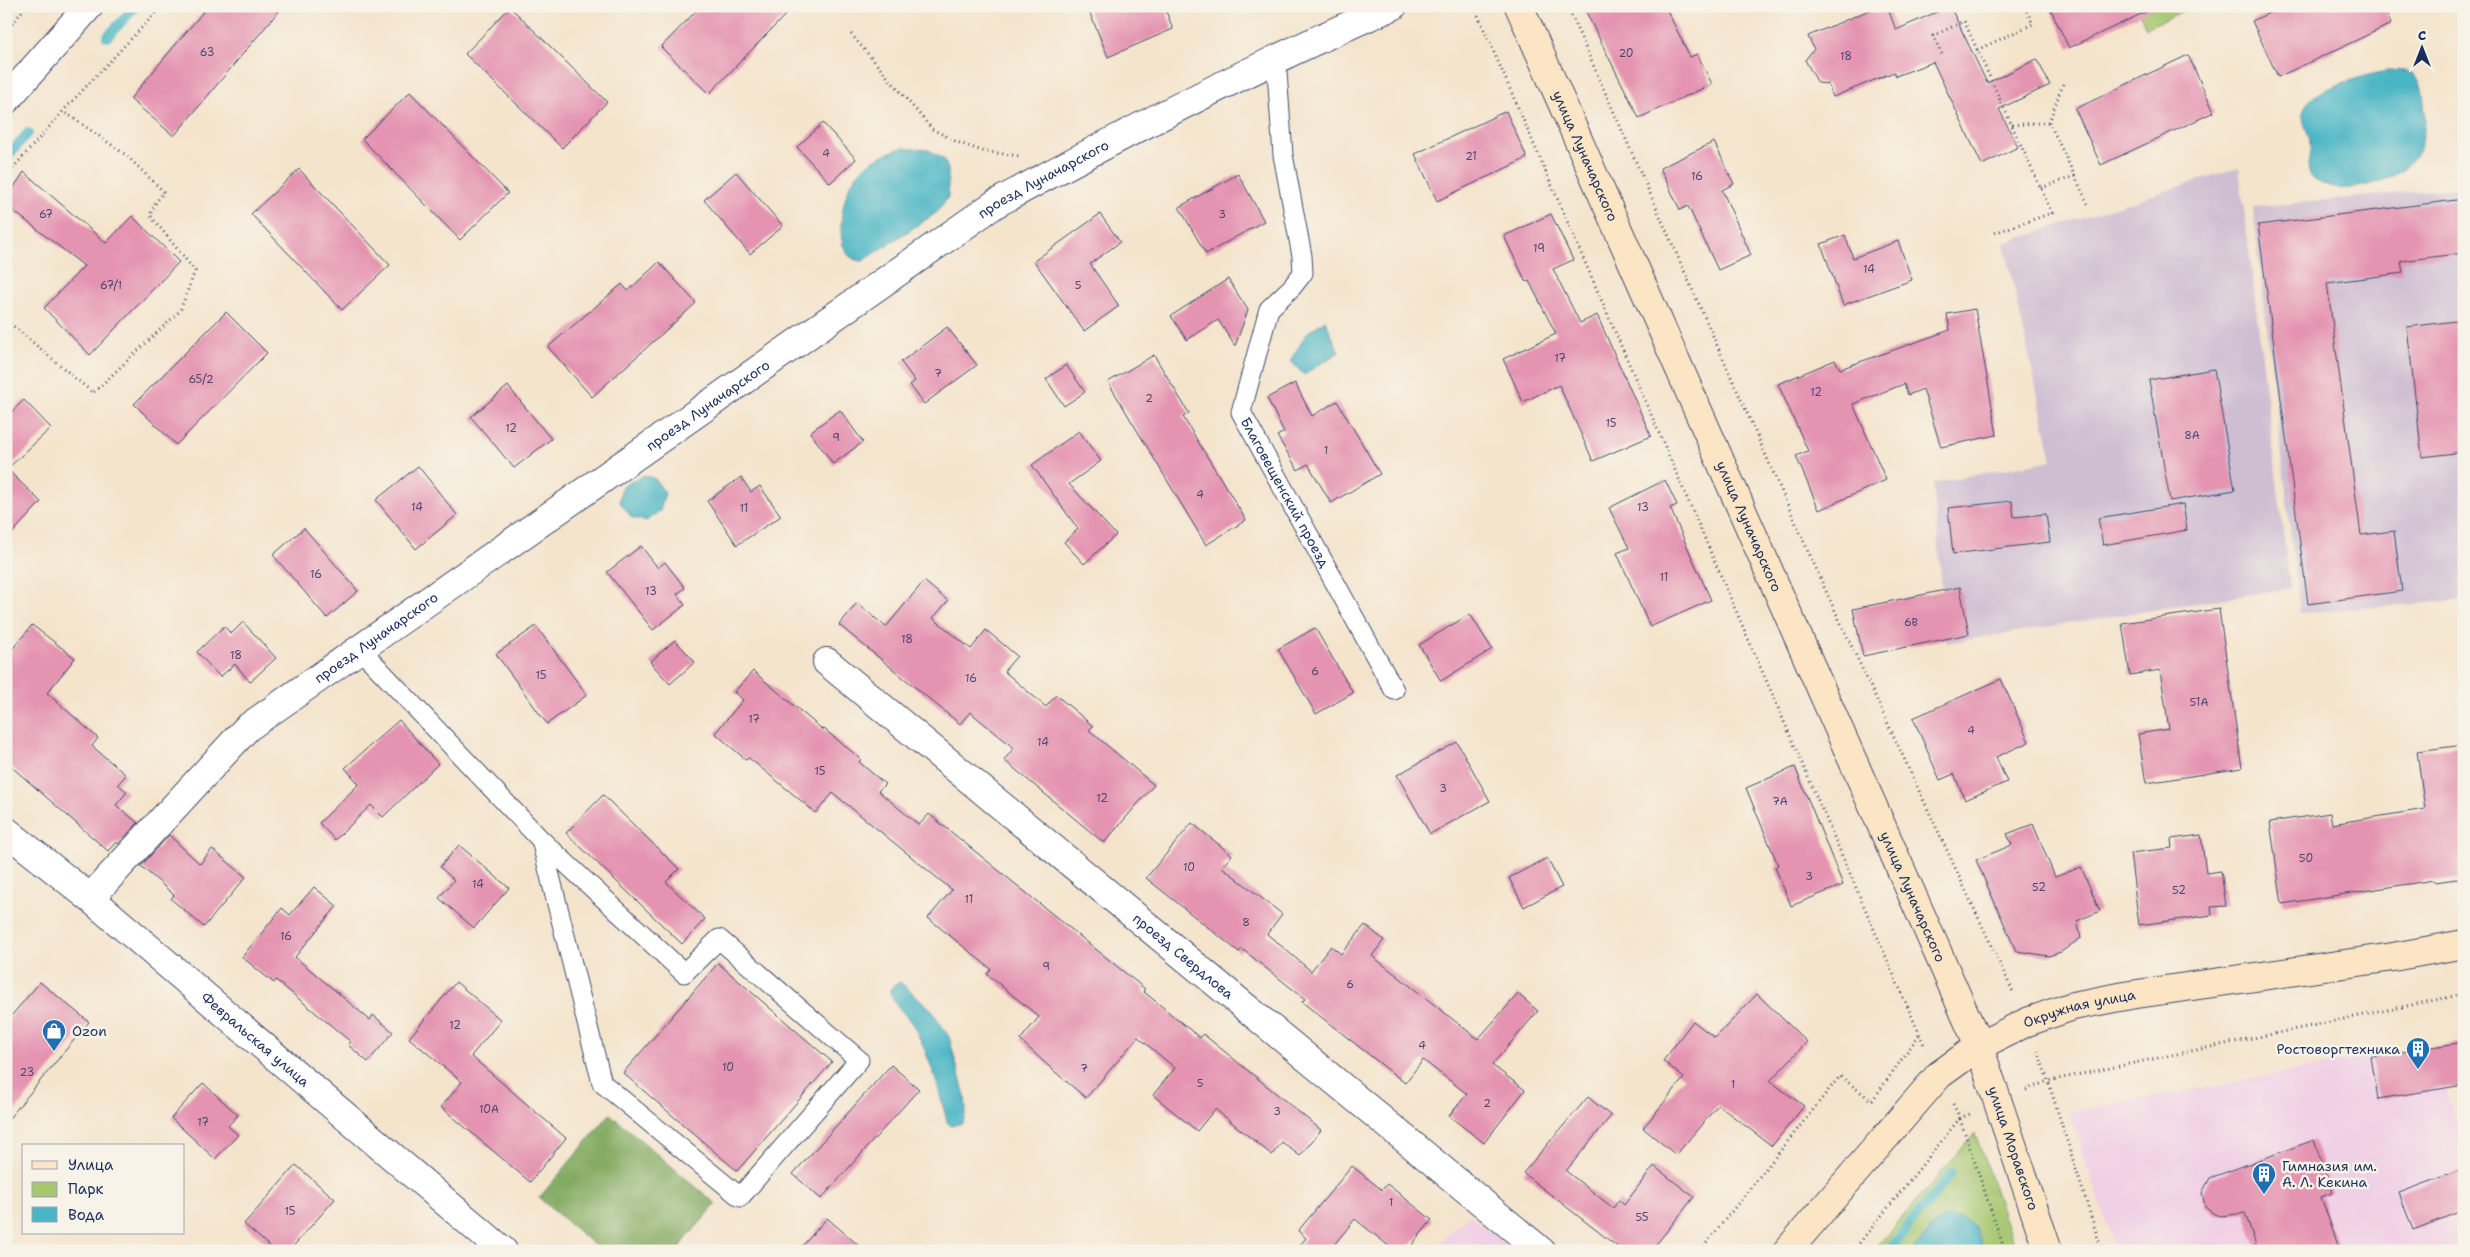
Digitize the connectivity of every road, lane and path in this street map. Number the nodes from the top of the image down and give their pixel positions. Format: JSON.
{"nodes":[{"id":1,"x":26,"y":6,"type":"edge"},
{"id":2,"x":89,"y":6,"type":"edge"},
{"id":3,"x":162,"y":6,"type":"edge"},
{"id":4,"x":1392,"y":6,"type":"edge"},
{"id":5,"x":1474,"y":6,"type":"edge"},
{"id":6,"x":1519,"y":6,"type":"edge"},
{"id":7,"x":1567,"y":6,"type":"edge"},
{"id":8,"x":2024,"y":6,"type":"edge"},
{"id":9,"x":6,"y":32,"type":"edge"},
{"id":10,"x":851,"y":34,"type":"dead end"},
{"id":11,"x":1977,"y":50,"type":"junction"},
{"id":12,"x":1942,"y":54,"type":"dead end"},
{"id":13,"x":1276,"y":58,"type":"junction"},
{"id":14,"x":2063,"y":84,"type":"dead end"},
{"id":15,"x":6,"y":100,"type":"edge"},
{"id":16,"x":63,"y":111,"type":"junction"},
{"id":17,"x":2049,"y":122,"type":"junction"},
{"id":18,"x":2012,"y":125,"type":"junction"},
{"id":19,"x":1021,"y":157,"type":"dead end"},
{"id":20,"x":6,"y":176,"type":"edge"},
{"id":21,"x":2075,"y":176,"type":"junction"},
{"id":22,"x":2041,"y":188,"type":"junction"},
{"id":23,"x":2088,"y":204,"type":"dead end"},
{"id":24,"x":1994,"y":233,"type":"dead end"},
{"id":25,"x":6,"y":320,"type":"edge"},
{"id":26,"x":359,"y":648,"type":"junction"},
{"id":27,"x":827,"y":662,"type":"dead end"},
{"id":28,"x":1394,"y":690,"type":"dead end"},
{"id":29,"x":6,"y":831,"type":"edge"},
{"id":30,"x":542,"y":840,"type":"junction"},
{"id":31,"x":90,"y":898,"type":"junction"},
{"id":32,"x":2464,"y":944,"type":"edge"},
{"id":33,"x":2464,"y":994,"type":"edge"},
{"id":34,"x":2027,"y":1022,"type":"junction"},
{"id":35,"x":1919,"y":1035,"type":"junction"},
{"id":36,"x":1979,"y":1046,"type":"junction"},
{"id":37,"x":1939,"y":1075,"type":"junction"},
{"id":38,"x":2048,"y":1081,"type":"junction"},
{"id":39,"x":1998,"y":1102,"type":"junction"},
{"id":40,"x":1960,"y":1118,"type":"junction"},
{"id":41,"x":503,"y":1251,"type":"edge"},
{"id":42,"x":1541,"y":1251,"type":"edge"},
{"id":43,"x":1700,"y":1251,"type":"edge"},
{"id":44,"x":1787,"y":1251,"type":"edge"},
{"id":45,"x":1853,"y":1251,"type":"edge"},
{"id":46,"x":2005,"y":1251,"type":"edge"},
{"id":47,"x":2048,"y":1251,"type":"edge"},
{"id":48,"x":2102,"y":1251,"type":"edge"}],
"edges":[{"from":1,"to":9,"type":"path"},
{"from":2,"to":15,"type":"street"},
{"from":3,"to":16,"type":"path"},
{"from":4,"to":13,"type":"street","name":"проезд Луначарского"},
{"from":5,"to":35,"type":"path"},
{"from":6,"to":36,"type":"street","name":"улица Луначарского"},
{"from":7,"to":34,"type":"path"},
{"from":8,"to":11,"type":"path"},
{"from":10,"to":19,"type":"path"},
{"from":11,"to":12,"type":"path"},
{"from":11,"to":18,"type":"path"},
{"from":13,"to":26,"type":"street","name":"проезд Луначарского"},
{"from":13,"to":28,"type":"lane","name":"Благовещенский проезд"},
{"from":14,"to":17,"type":"path"},
{"from":16,"to":20,"type":"path"},
{"from":16,"to":25,"type":"path"},
{"from":17,"to":18,"type":"path"},
{"from":17,"to":21,"type":"path"},
{"from":18,"to":22,"type":"path"},
{"from":21,"to":22,"type":"path"},
{"from":21,"to":23,"type":"path"},
{"from":22,"to":24,"type":"path"},
{"from":26,"to":30,"type":"lane"},
{"from":26,"to":31,"type":"street","name":"проезд Луначарского"},
{"from":27,"to":42,"type":"street","name":"проезд Свердлова"},
{"from":29,"to":31,"type":"street","name":"Февральская улица"},
{"from":30,"to":30,"type":"lane"},
{"from":31,"to":41,"type":"street","name":"Февральская улица"},
{"from":32,"to":34,"type":"street","name":"Окружная улица"},
{"from":33,"to":38,"type":"path"},
{"from":34,"to":36,"type":"street","name":"Окружная улица"},
{"from":34,"to":38,"type":"path"},
{"from":35,"to":37,"type":"path"},
{"from":35,"to":43,"type":"path"},
{"from":36,"to":37,"type":"street","name":"Окружная улица"},
{"from":36,"to":39,"type":"street","name":"улица Моравского"},
{"from":37,"to":40,"type":"path"},
{"from":37,"to":44,"type":"street","name":"Окружная улица"},
{"from":38,"to":39,"type":"path"},
{"from":38,"to":48,"type":"path"},
{"from":39,"to":40,"type":"path"},
{"from":39,"to":47,"type":"street","name":"улица Моравского"},
{"from":40,"to":45,"type":"path"},
{"from":40,"to":46,"type":"path"}]}
